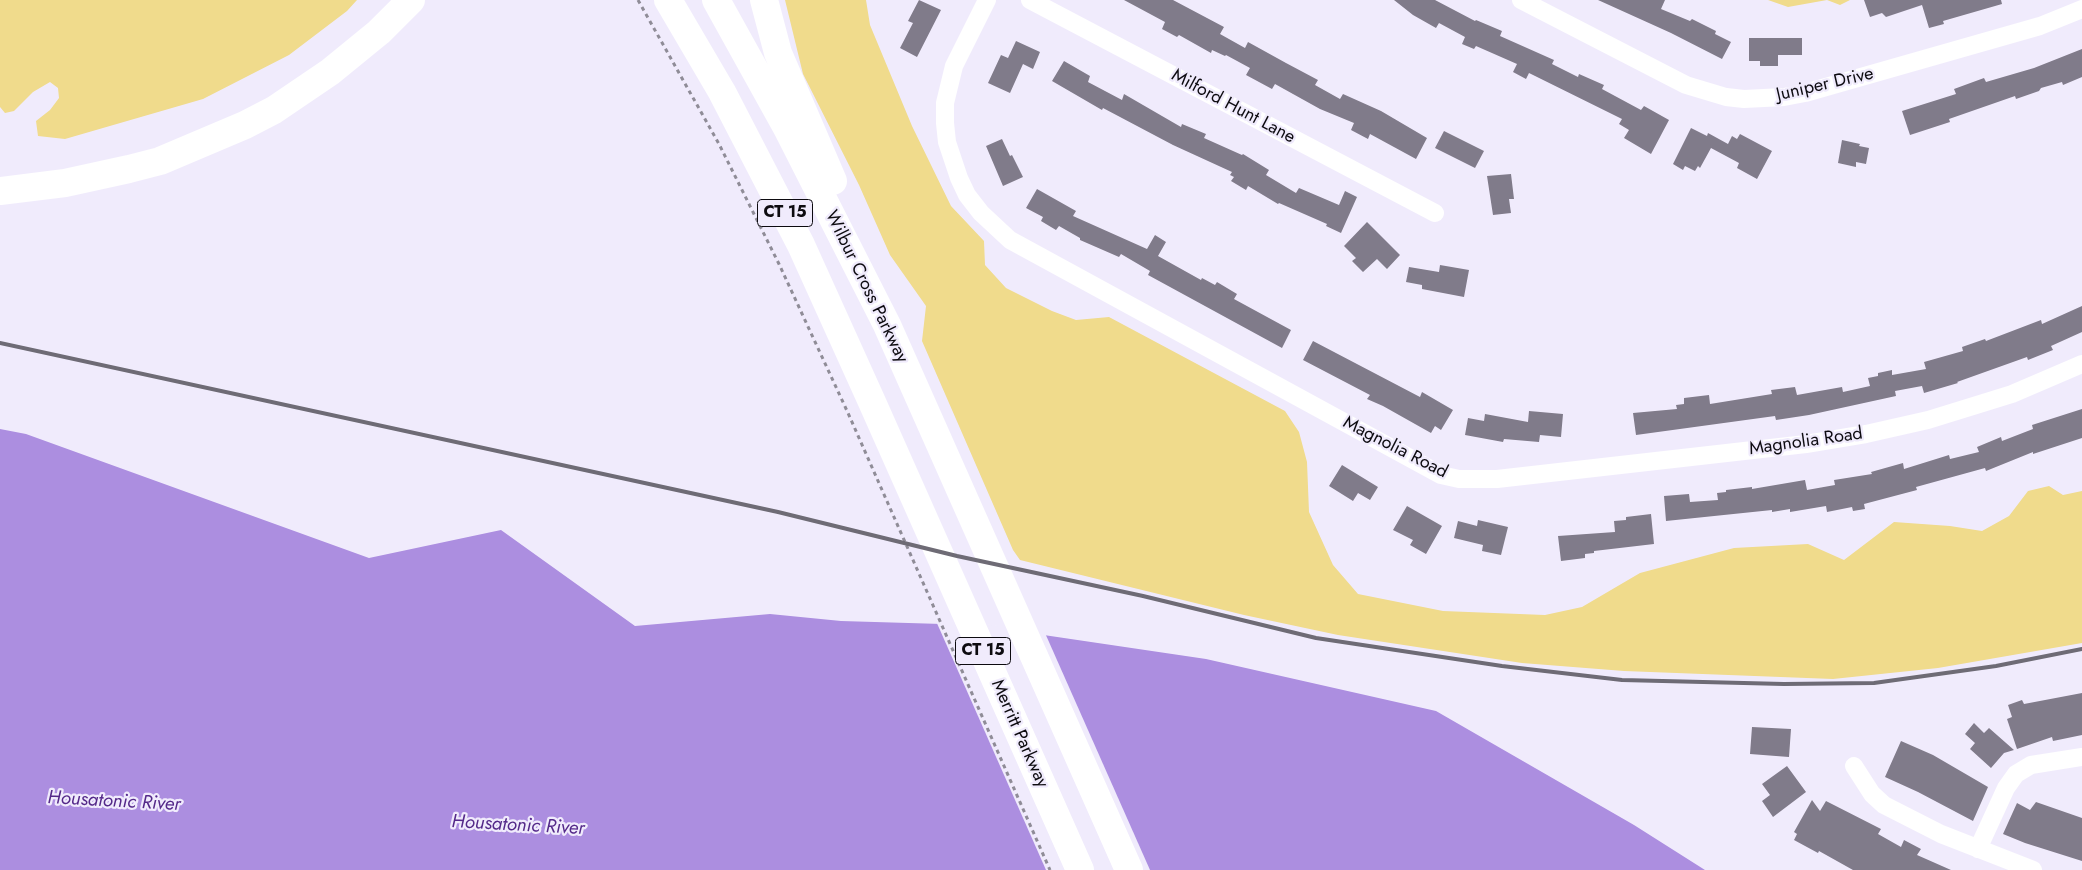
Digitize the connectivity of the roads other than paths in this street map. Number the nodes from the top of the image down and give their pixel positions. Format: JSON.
{"nodes":[{"id":1,"x":387,"y":0,"type":"edge"},
{"id":2,"x":411,"y":0,"type":"edge"},
{"id":3,"x":668,"y":0,"type":"edge"},
{"id":4,"x":716,"y":0,"type":"edge"},
{"id":5,"x":764,"y":0,"type":"edge"},
{"id":6,"x":986,"y":0,"type":"edge"},
{"id":7,"x":1030,"y":0,"type":"edge"},
{"id":8,"x":1521,"y":0,"type":"edge"},
{"id":9,"x":2082,"y":9,"type":"edge"},
{"id":10,"x":0,"y":173,"type":"edge"},
{"id":11,"x":0,"y":191,"type":"edge"},
{"id":12,"x":1435,"y":213,"type":"dead end"},
{"id":13,"x":887,"y":325,"type":"junction"},
{"id":14,"x":2082,"y":364,"type":"edge"},
{"id":15,"x":2082,"y":756,"type":"edge"},
{"id":16,"x":1854,"y":766,"type":"dead end"},
{"id":17,"x":1978,"y":849,"type":"junction"},
{"id":18,"x":1080,"y":870,"type":"edge"},
{"id":19,"x":1129,"y":870,"type":"edge"},
{"id":20,"x":2033,"y":870,"type":"edge"}],
"edges":[{"from":1,"to":10,"type":"highway"},
{"from":2,"to":11,"type":"highway"},
{"from":3,"to":18,"type":"highway","name":"Merritt Parkway","number":"CT 15"},
{"from":4,"to":13,"type":"highway","name":"Wilbur Cross Parkway","number":"CT 15"},
{"from":5,"to":13,"type":"highway"},
{"from":6,"to":14,"type":"street","name":"Magnolia Road"},
{"from":7,"to":12,"type":"street","name":"Milford Hunt Lane"},
{"from":8,"to":9,"type":"street","name":"Juniper Drive"},
{"from":13,"to":19,"type":"highway","name":"Wilbur Cross Parkway","number":"CT 15"},
{"from":15,"to":17,"type":"street"},
{"from":16,"to":17,"type":"street"},
{"from":17,"to":20,"type":"street"}]}
